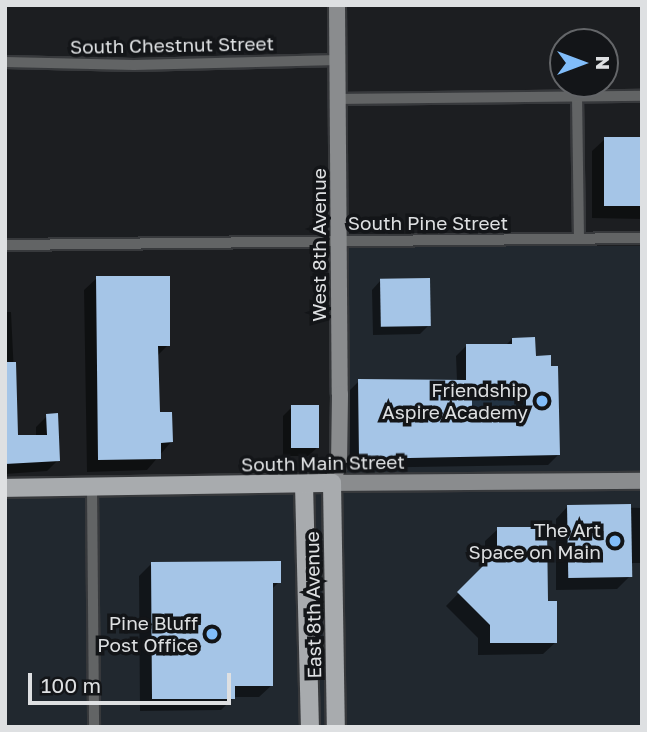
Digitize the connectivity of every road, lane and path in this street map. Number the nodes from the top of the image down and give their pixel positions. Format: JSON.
{"nodes":[{"id":1,"x":337,"y":5,"type":"edge"},
{"id":2,"x":338,"y":60,"type":"junction"},
{"id":3,"x":5,"y":62,"type":"edge"},
{"id":4,"x":549,"y":96,"type":"edge"},
{"id":5,"x":619,"y":96,"type":"edge"},
{"id":6,"x":642,"y":96,"type":"edge"},
{"id":7,"x":577,"y":98,"type":"edge"},
{"id":8,"x":339,"y":99,"type":"junction"},
{"id":9,"x":642,"y":238,"type":"edge"},
{"id":10,"x":579,"y":239,"type":"junction"},
{"id":11,"x":340,"y":241,"type":"junction"},
{"id":12,"x":5,"y":245,"type":"edge"},
{"id":13,"x":642,"y":481,"type":"edge"},
{"id":14,"x":332,"y":483,"type":"junction"},
{"id":15,"x":304,"y":484,"type":"junction"},
{"id":16,"x":92,"y":487,"type":"junction"},
{"id":17,"x":5,"y":488,"type":"edge"},
{"id":18,"x":94,"y":727,"type":"edge"},
{"id":19,"x":310,"y":727,"type":"edge"},
{"id":20,"x":336,"y":727,"type":"edge"}],
"edges":[{"from":1,"to":2,"type":"street","name":"West 8th Avenue"},
{"from":2,"to":3,"type":"street","name":"South Chestnut Street"},
{"from":2,"to":8,"type":"street","name":"West 8th Avenue"},
{"from":4,"to":8,"type":"street"},
{"from":5,"to":6,"type":"street"},
{"from":7,"to":10,"type":"street"},
{"from":8,"to":11,"type":"street","name":"West 8th Avenue"},
{"from":9,"to":10,"type":"street","name":"South Pine Street"},
{"from":10,"to":11,"type":"street","name":"South Pine Street"},
{"from":11,"to":12,"type":"street","name":"South Pine Street"},
{"from":11,"to":14,"type":"street","name":"West 8th Avenue"},
{"from":13,"to":14,"type":"street","name":"South Main Street"},
{"from":14,"to":15,"type":"main road","name":"South Main Street"},
{"from":14,"to":20,"type":"main road","name":"East 8th Avenue"},
{"from":15,"to":16,"type":"main road","name":"South Main Street"},
{"from":15,"to":19,"type":"main road","name":"East 8th Avenue"},
{"from":16,"to":17,"type":"main road","name":"South Main Street"},
{"from":16,"to":18,"type":"street"}]}
